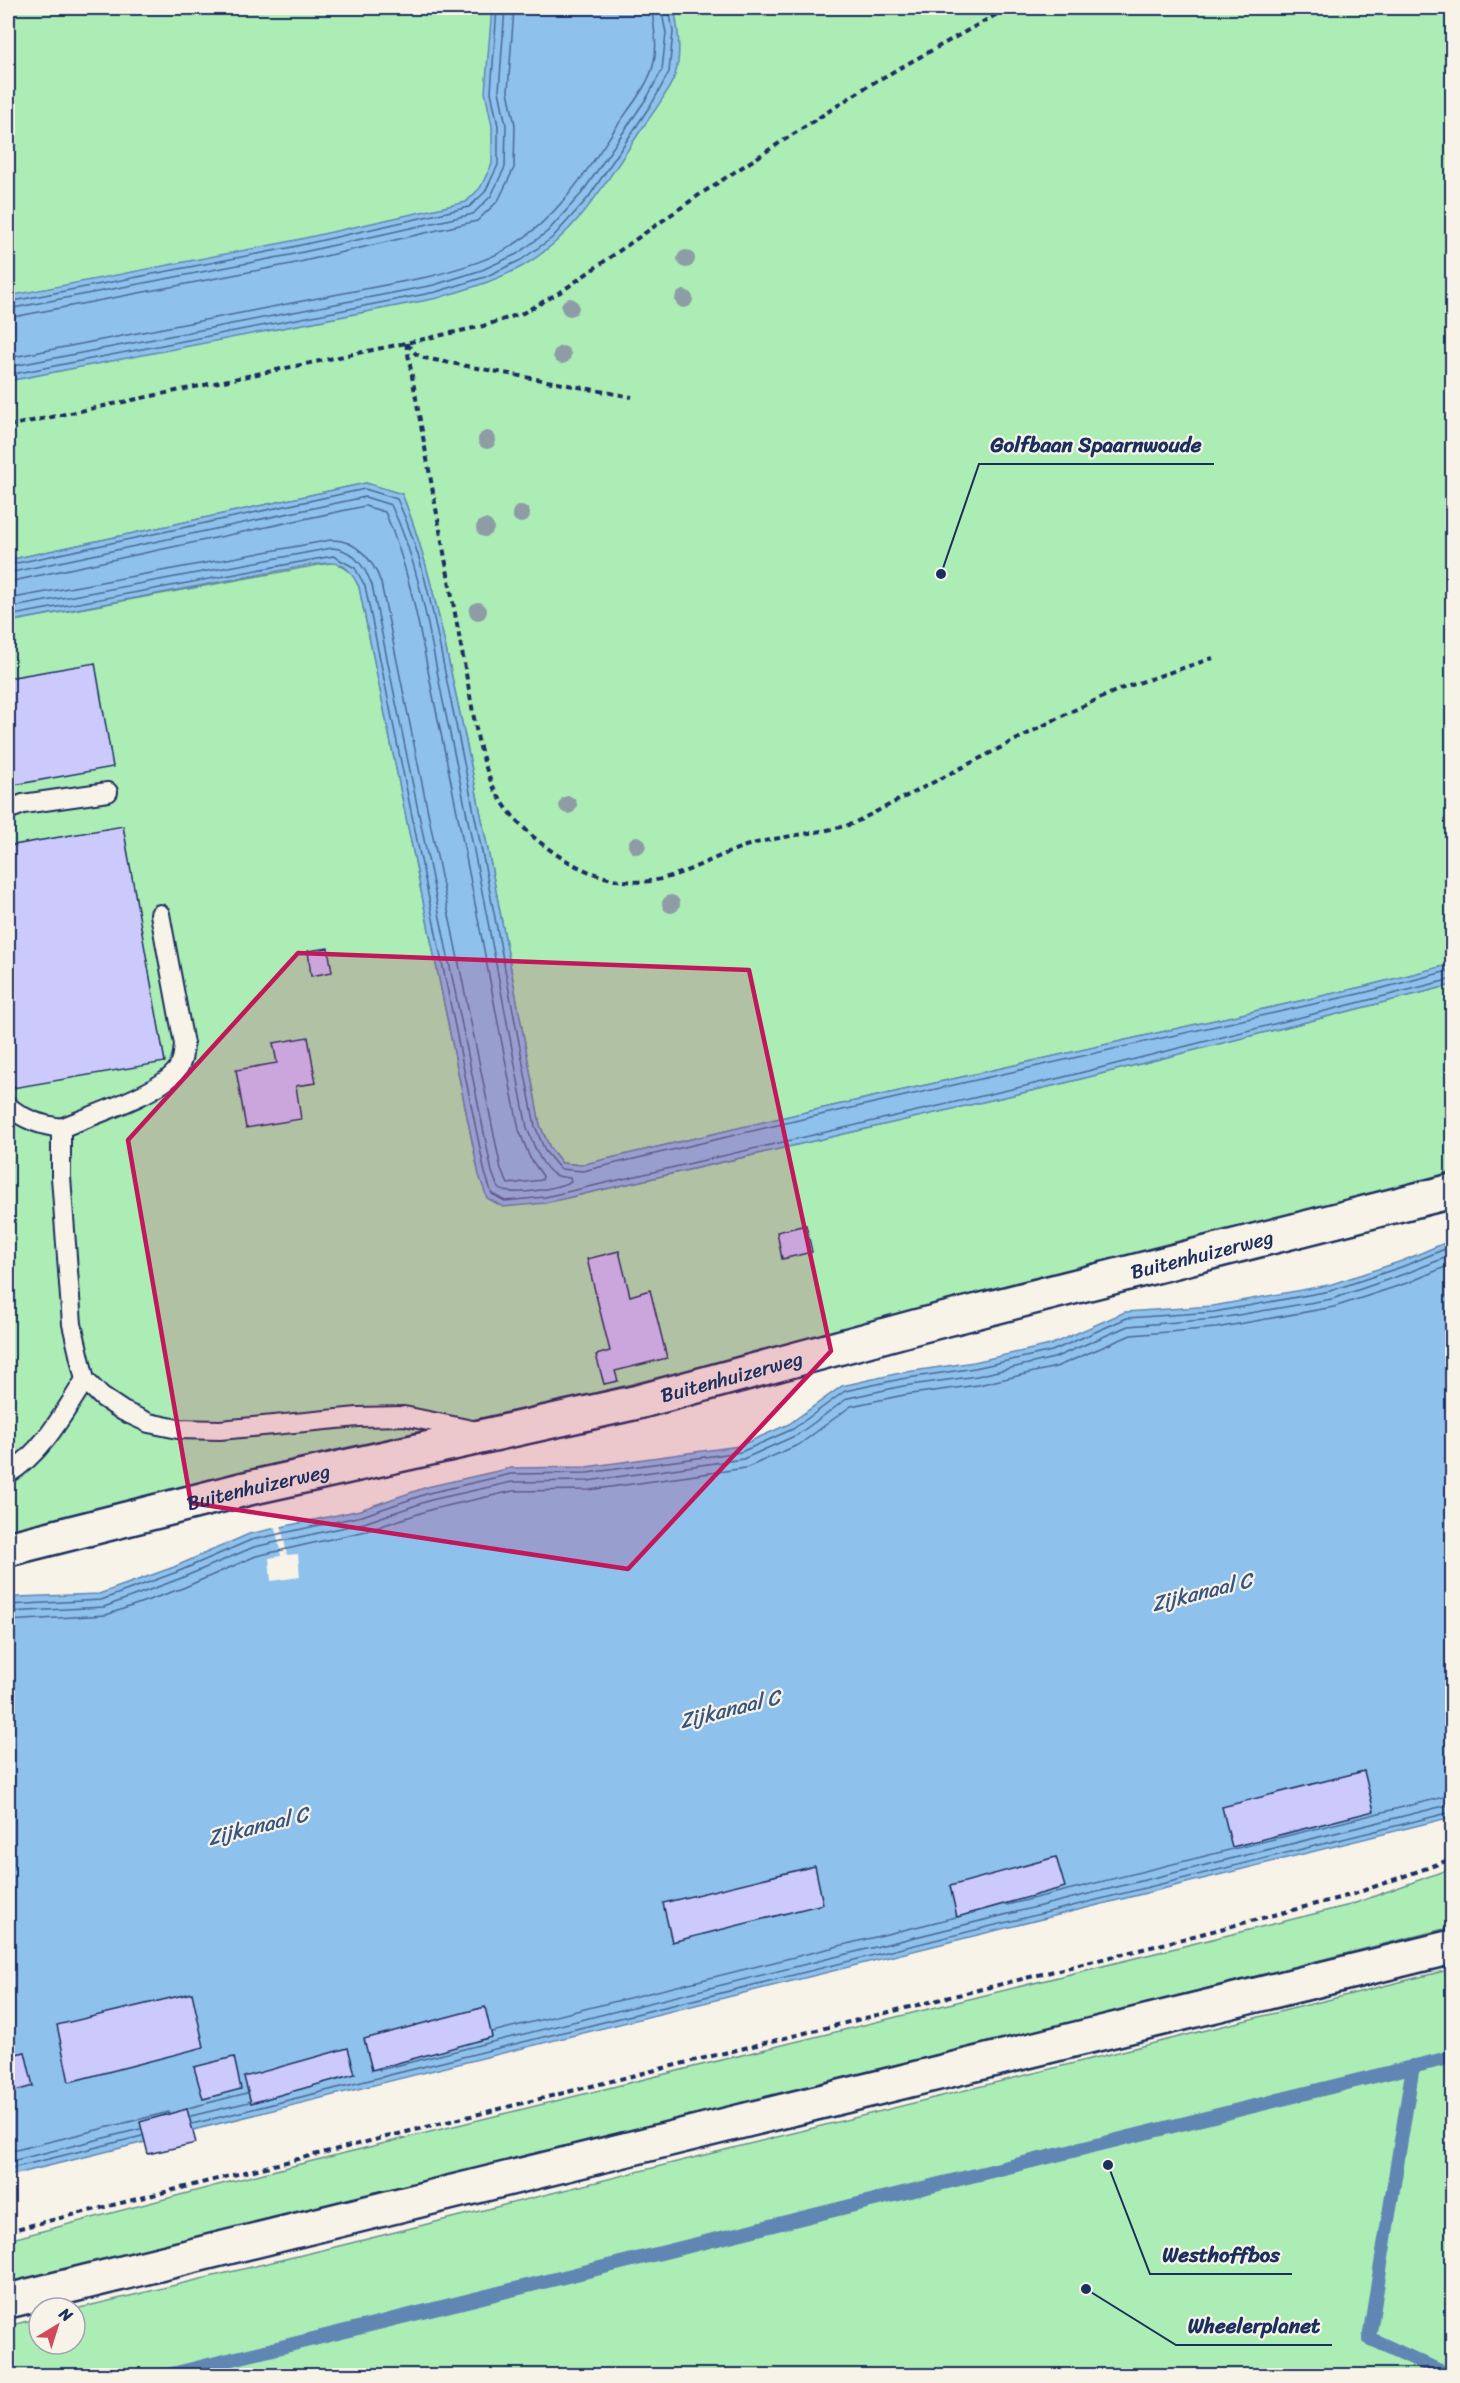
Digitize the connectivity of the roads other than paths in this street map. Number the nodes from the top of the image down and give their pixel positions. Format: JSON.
{"nodes":[{"id":1,"x":108,"y":792,"type":"dead end"},
{"id":2,"x":8,"y":810,"type":"edge"},
{"id":3,"x":160,"y":914,"type":"dead end"},
{"id":4,"x":8,"y":1106,"type":"edge"},
{"id":5,"x":61,"y":1128,"type":"junction"},
{"id":6,"x":1452,"y":1191,"type":"edge"},
{"id":7,"x":86,"y":1380,"type":"junction"},
{"id":8,"x":489,"y":1434,"type":"junction"},
{"id":9,"x":8,"y":1474,"type":"edge"},
{"id":10,"x":8,"y":1549,"type":"edge"},
{"id":11,"x":1452,"y":1947,"type":"edge"},
{"id":12,"x":8,"y":2301,"type":"edge"}],
"edges":[{"from":1,"to":2,"type":"lane"},
{"from":3,"to":5,"type":"lane"},
{"from":4,"to":5,"type":"lane"},
{"from":5,"to":7,"type":"lane"},
{"from":6,"to":8,"type":"street","name":"Buitenhuizerweg"},
{"from":7,"to":8,"type":"lane"},
{"from":7,"to":9,"type":"lane"},
{"from":8,"to":10,"type":"street","name":"Buitenhuizerweg"},
{"from":11,"to":12,"type":"street"}]}
